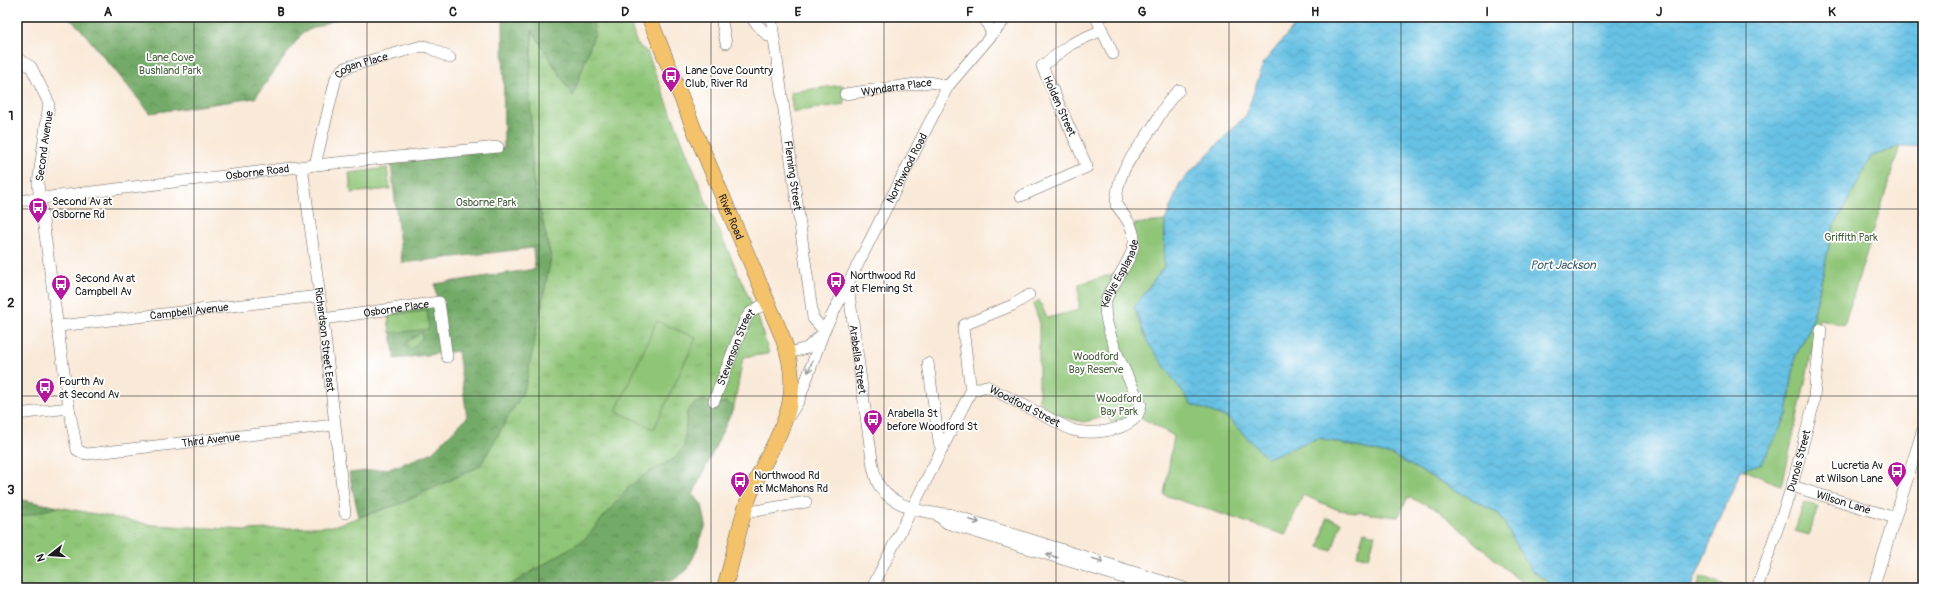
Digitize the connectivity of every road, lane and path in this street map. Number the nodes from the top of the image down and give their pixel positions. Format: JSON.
{"nodes":[{"id":1,"x":649,"y":17,"type":"edge"},
{"id":2,"x":721,"y":17,"type":"edge"},
{"id":3,"x":753,"y":17,"type":"edge"},
{"id":4,"x":771,"y":17,"type":"edge"},
{"id":5,"x":984,"y":17,"type":"edge"},
{"id":6,"x":1007,"y":17,"type":"edge"},
{"id":7,"x":1096,"y":17,"type":"edge"},
{"id":8,"x":1102,"y":30,"type":"junction"},
{"id":9,"x":992,"y":34,"type":"junction"},
{"id":10,"x":773,"y":36,"type":"junction"},
{"id":11,"x":726,"y":43,"type":"dead end"},
{"id":12,"x":1113,"y":54,"type":"dead end"},
{"id":13,"x":17,"y":58,"type":"edge"},
{"id":14,"x":450,"y":58,"type":"dead end"},
{"id":15,"x":948,"y":86,"type":"junction"},
{"id":16,"x":1179,"y":90,"type":"dead end"},
{"id":17,"x":845,"y":94,"type":"dead end"},
{"id":18,"x":498,"y":147,"type":"dead end"},
{"id":19,"x":315,"y":166,"type":"junction"},
{"id":20,"x":302,"y":167,"type":"junction"},
{"id":21,"x":1022,"y":196,"type":"dead end"},
{"id":22,"x":40,"y":198,"type":"junction"},
{"id":23,"x":17,"y":201,"type":"edge"},
{"id":24,"x":848,"y":286,"type":"junction"},
{"id":25,"x":1029,"y":295,"type":"dead end"},
{"id":26,"x":319,"y":296,"type":"junction"},
{"id":27,"x":767,"y":302,"type":"junction"},
{"id":28,"x":323,"y":319,"type":"junction"},
{"id":29,"x":59,"y":326,"type":"junction"},
{"id":30,"x":1821,"y":330,"type":"dead end"},
{"id":31,"x":824,"y":331,"type":"junction"},
{"id":32,"x":789,"y":353,"type":"junction"},
{"id":33,"x":447,"y":357,"type":"dead end"},
{"id":34,"x":928,"y":363,"type":"dead end"},
{"id":35,"x":971,"y":391,"type":"junction"},
{"id":36,"x":714,"y":401,"type":"dead end"},
{"id":37,"x":1141,"y":405,"type":"joint"},
{"id":38,"x":69,"y":408,"type":"junction"},
{"id":39,"x":17,"y":414,"type":"edge"},
{"id":40,"x":785,"y":421,"type":"junction"},
{"id":41,"x":334,"y":425,"type":"junction"},
{"id":42,"x":1923,"y":429,"type":"edge"},
{"id":43,"x":1921,"y":446,"type":"edge"},
{"id":44,"x":942,"y":450,"type":"junction"},
{"id":45,"x":86,"y":454,"type":"joint"},
{"id":46,"x":1792,"y":486,"type":"junction"},
{"id":47,"x":806,"y":502,"type":"dead end"},
{"id":48,"x":913,"y":507,"type":"junction"},
{"id":49,"x":345,"y":513,"type":"dead end"},
{"id":50,"x":744,"y":513,"type":"junction"},
{"id":51,"x":936,"y":514,"type":"junction"},
{"id":52,"x":1895,"y":518,"type":"junction"},
{"id":53,"x":724,"y":588,"type":"edge"},
{"id":54,"x":872,"y":588,"type":"edge"},
{"id":55,"x":1156,"y":588,"type":"edge"},
{"id":56,"x":1184,"y":588,"type":"edge"},
{"id":57,"x":1757,"y":588,"type":"edge"},
{"id":58,"x":1873,"y":588,"type":"edge"}],
"edges":[{"from":1,"to":27,"type":"main road","name":"River Road"},
{"from":2,"to":11,"type":"street"},
{"from":3,"to":10,"type":"street"},
{"from":4,"to":10,"type":"street","name":"Fleming Street"},
{"from":5,"to":9,"type":"street"},
{"from":6,"to":9,"type":"street","name":"Northwood Road"},
{"from":7,"to":8,"type":"street"},
{"from":8,"to":12,"type":"street"},
{"from":8,"to":21,"type":"street","name":"Holden Street"},
{"from":9,"to":15,"type":"street","name":"Northwood Road"},
{"from":10,"to":31,"type":"street","name":"Fleming Street"},
{"from":13,"to":22,"type":"street","name":"Second Avenue"},
{"from":14,"to":19,"type":"street","name":"Cogan Place"},
{"from":15,"to":17,"type":"street","name":"Wyndarra Place"},
{"from":15,"to":24,"type":"street","name":"Northwood Road"},
{"from":16,"to":37,"type":"street","name":"Kellys Esplanade"},
{"from":18,"to":19,"type":"street","name":"Osborne Road"},
{"from":19,"to":20,"type":"street","name":"Osborne Road"},
{"from":20,"to":22,"type":"street","name":"Osborne Road"},
{"from":20,"to":26,"type":"street","name":"Richardson Street East"},
{"from":22,"to":23,"type":"street","name":"Osborne Road"},
{"from":22,"to":29,"type":"street","name":"Second Avenue"},
{"from":24,"to":31,"type":"street","name":"Northwood Road"},
{"from":24,"to":48,"type":"street","name":"Arabella Street"},
{"from":25,"to":35,"type":"street"},
{"from":26,"to":28,"type":"street","name":"Richardson Street East"},
{"from":26,"to":29,"type":"street","name":"Campbell Avenue"},
{"from":27,"to":32,"type":"main road","name":"River Road"},
{"from":27,"to":36,"type":"street","name":"Stevenson Street"},
{"from":28,"to":33,"type":"street","name":"Osborne Place"},
{"from":28,"to":41,"type":"street","name":"Richardson Street East"},
{"from":29,"to":38,"type":"street","name":"Second Avenue"},
{"from":30,"to":46,"type":"street","name":"Dunois Street"},
{"from":31,"to":32,"type":"street","name":"Northwood Road"},
{"from":31,"to":40,"type":"street","name":"Northwood Road","one_way":true},
{"from":32,"to":40,"type":"main road","name":"River Road"},
{"from":34,"to":44,"type":"street"},
{"from":35,"to":37,"type":"street","name":"Woodford Street"},
{"from":35,"to":44,"type":"street","name":"Woodford Street"},
{"from":38,"to":39,"type":"street"},
{"from":38,"to":45,"type":"street","name":"Second Avenue"},
{"from":40,"to":50,"type":"main road","name":"Northwood Road"},
{"from":41,"to":45,"type":"street","name":"Third Avenue"},
{"from":41,"to":49,"type":"street","name":"Richardson Street East"},
{"from":42,"to":43,"type":"street"},
{"from":43,"to":52,"type":"street"},
{"from":44,"to":48,"type":"street","name":"Woodford Street"},
{"from":46,"to":52,"type":"street","name":"Wilson Lane"},
{"from":46,"to":57,"type":"street","name":"Dunois Street"},
{"from":47,"to":50,"type":"street"},
{"from":48,"to":51,"type":"street","name":"Arabella Street"},
{"from":48,"to":54,"type":"street","name":"Woodford Street"},
{"from":50,"to":53,"type":"main road","name":"Northwood Road"},
{"from":55,"to":51,"type":"street","name":"Arabella Street","one_way":true},
{"from":51,"to":56,"type":"street","name":"Arabella Street","one_way":true},
{"from":52,"to":58,"type":"street"}]}
